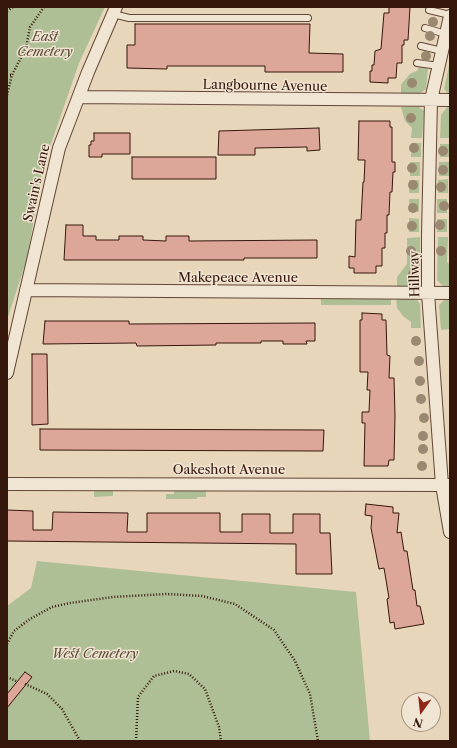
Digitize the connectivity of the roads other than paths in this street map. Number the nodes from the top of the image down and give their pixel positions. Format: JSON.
{"nodes":[{"id":1,"x":115,"y":10,"type":"edge"},
{"id":2,"x":429,"y":10,"type":"dead end"},
{"id":3,"x":450,"y":16,"type":"edge"},
{"id":4,"x":308,"y":18,"type":"dead end"},
{"id":5,"x":425,"y":28,"type":"dead end"},
{"id":6,"x":446,"y":34,"type":"junction"},
{"id":7,"x":421,"y":46,"type":"dead end"},
{"id":8,"x":442,"y":51,"type":"junction"},
{"id":9,"x":417,"y":63,"type":"dead end"},
{"id":10,"x":439,"y":66,"type":"junction"},
{"id":11,"x":79,"y":97,"type":"junction"},
{"id":12,"x":431,"y":100,"type":"junction"},
{"id":13,"x":450,"y":100,"type":"edge"},
{"id":14,"x":26,"y":290,"type":"junction"},
{"id":15,"x":428,"y":293,"type":"junction"},
{"id":16,"x":450,"y":293,"type":"edge"},
{"id":17,"x":7,"y":373,"type":"edge"},
{"id":18,"x":7,"y":484,"type":"edge"},
{"id":19,"x":446,"y":485,"type":"edge"},
{"id":20,"x":450,"y":532,"type":"edge"}],
"edges":[{"from":1,"to":4,"type":"lane"},
{"from":1,"to":11,"type":"street","name":"Swain's Lane"},
{"from":2,"to":3,"type":"lane"},
{"from":3,"to":6,"type":"street","name":"Hillway"},
{"from":5,"to":6,"type":"lane"},
{"from":6,"to":8,"type":"street","name":"Hillway"},
{"from":7,"to":8,"type":"lane"},
{"from":8,"to":10,"type":"street","name":"Hillway"},
{"from":9,"to":10,"type":"lane"},
{"from":10,"to":12,"type":"street","name":"Hillway"},
{"from":11,"to":12,"type":"street","name":"Langbourne Avenue"},
{"from":11,"to":14,"type":"street","name":"Swain's Lane"},
{"from":12,"to":13,"type":"street","name":"Langbourne Avenue"},
{"from":12,"to":15,"type":"street","name":"Hillway"},
{"from":14,"to":15,"type":"street","name":"Makepeace Avenue"},
{"from":14,"to":17,"type":"street","name":"Swain's Lane"},
{"from":15,"to":16,"type":"street","name":"Makepeace Avenue"},
{"from":15,"to":19,"type":"street","name":"Hillway"},
{"from":18,"to":19,"type":"street","name":"Oakeshott Avenue"},
{"from":19,"to":20,"type":"street","name":"Hillway"}]}
